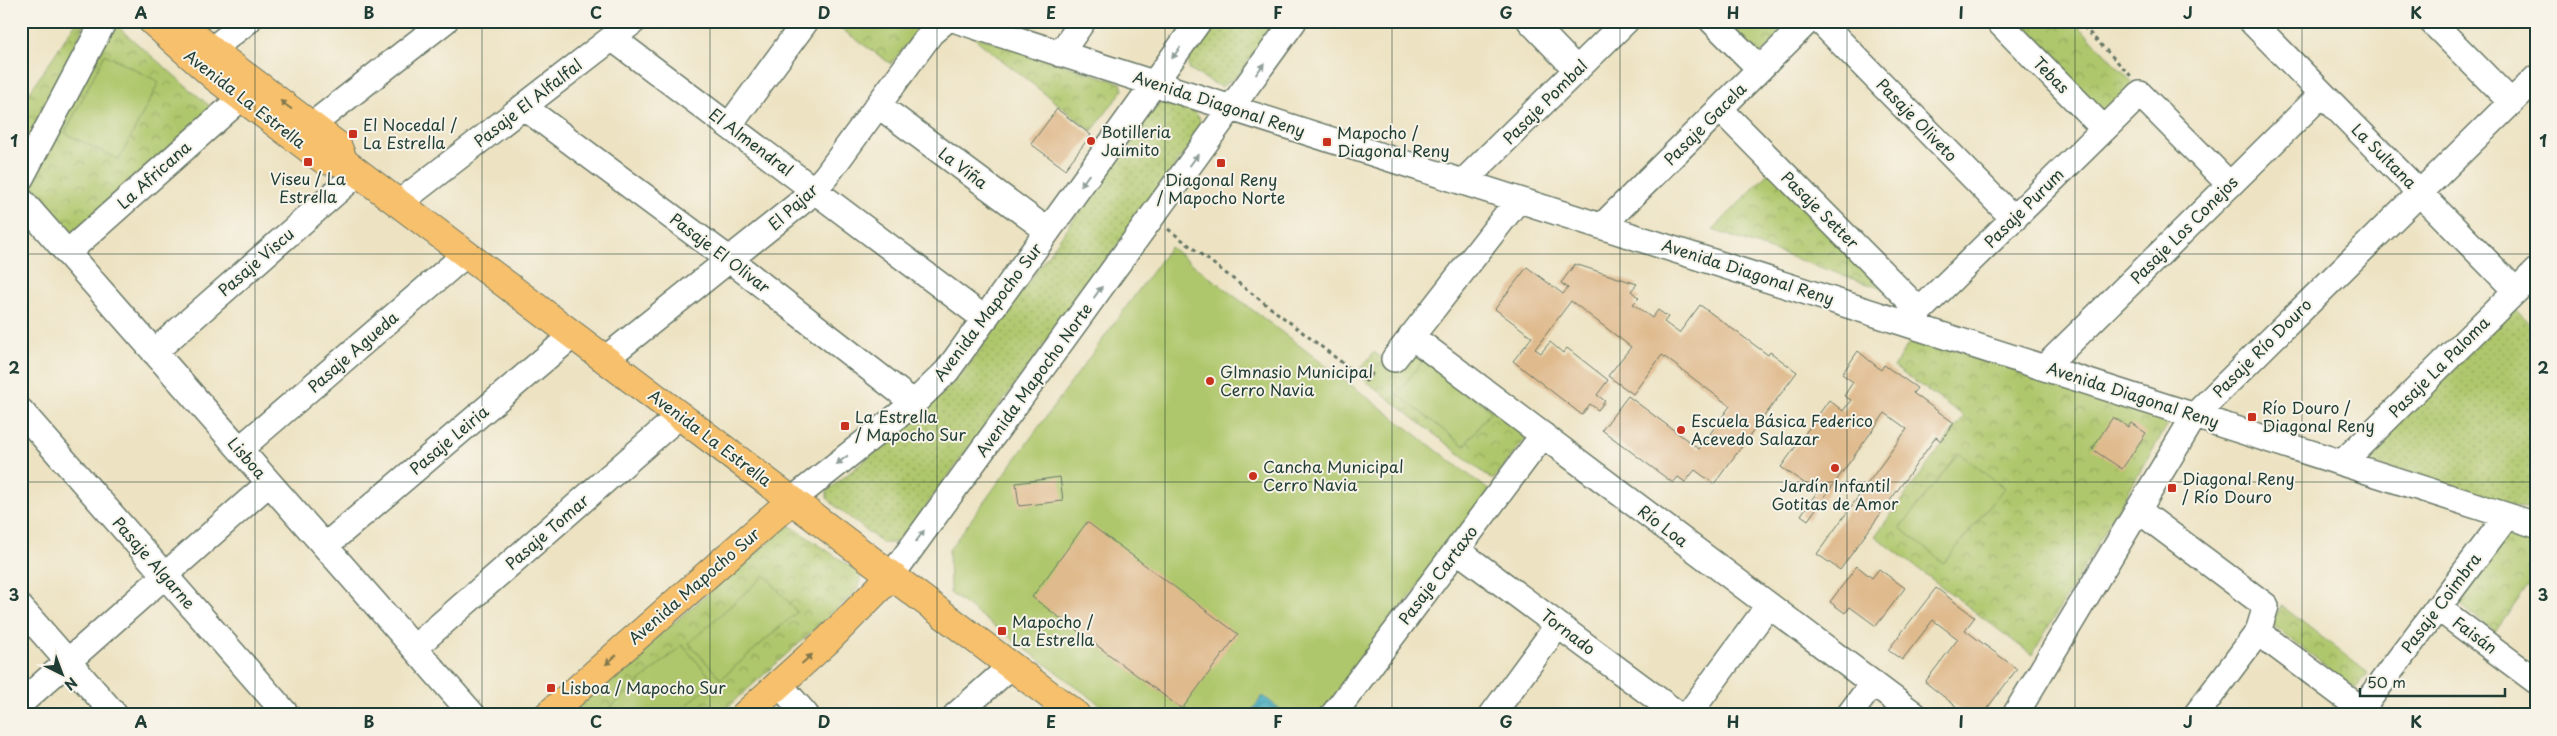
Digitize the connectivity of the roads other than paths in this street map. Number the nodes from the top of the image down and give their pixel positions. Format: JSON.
{"nodes":[{"id":1,"x":104,"y":21,"type":"edge"},
{"id":2,"x":152,"y":21,"type":"edge"},
{"id":3,"x":177,"y":21,"type":"edge"},
{"id":4,"x":248,"y":21,"type":"edge"},
{"id":5,"x":444,"y":21,"type":"edge"},
{"id":6,"x":634,"y":21,"type":"edge"},
{"id":7,"x":806,"y":21,"type":"edge"},
{"id":8,"x":945,"y":21,"type":"edge"},
{"id":9,"x":959,"y":21,"type":"edge"},
{"id":10,"x":1084,"y":21,"type":"edge"},
{"id":11,"x":1199,"y":21,"type":"edge"},
{"id":12,"x":1294,"y":21,"type":"edge"},
{"id":13,"x":1530,"y":21,"type":"edge"},
{"id":14,"x":1626,"y":21,"type":"edge"},
{"id":15,"x":1712,"y":21,"type":"edge"},
{"id":16,"x":1808,"y":21,"type":"edge"},
{"id":17,"x":1820,"y":21,"type":"edge"},
{"id":18,"x":1998,"y":21,"type":"edge"},
{"id":19,"x":2251,"y":21,"type":"edge"},
{"id":20,"x":2431,"y":21,"type":"edge"},
{"id":21,"x":612,"y":38,"type":"junction"},
{"id":22,"x":211,"y":50,"type":"junction"},
{"id":23,"x":1060,"y":54,"type":"junction"},
{"id":24,"x":1760,"y":69,"type":"junction"},
{"id":25,"x":1577,"y":70,"type":"junction"},
{"id":26,"x":2536,"y":78,"type":"edge"},
{"id":27,"x":1154,"y":84,"type":"junction"},
{"id":28,"x":2322,"y":94,"type":"junction"},
{"id":29,"x":241,"y":98,"type":"junction"},
{"id":30,"x":2511,"y":102,"type":"junction"},
{"id":31,"x":878,"y":105,"type":"junction"},
{"id":32,"x":524,"y":107,"type":"junction"},
{"id":33,"x":1231,"y":108,"type":"junction"},
{"id":34,"x":1720,"y":109,"type":"junction"},
{"id":35,"x":312,"y":125,"type":"junction"},
{"id":36,"x":729,"y":126,"type":"junction"},
{"id":37,"x":2104,"y":129,"type":"junction"},
{"id":38,"x":351,"y":167,"type":"junction"},
{"id":39,"x":21,"y":178,"type":"edge"},
{"id":40,"x":1464,"y":182,"type":"junction"},
{"id":41,"x":2230,"y":185,"type":"junction"},
{"id":42,"x":814,"y":190,"type":"junction"},
{"id":43,"x":2420,"y":192,"type":"junction"},
{"id":44,"x":21,"y":200,"type":"edge"},
{"id":45,"x":1518,"y":200,"type":"junction"},
{"id":46,"x":399,"y":203,"type":"junction"},
{"id":47,"x":2014,"y":218,"type":"junction"},
{"id":48,"x":1602,"y":226,"type":"junction"},
{"id":49,"x":1048,"y":231,"type":"junction"},
{"id":50,"x":67,"y":253,"type":"junction"},
{"id":51,"x":466,"y":254,"type":"junction"},
{"id":52,"x":730,"y":260,"type":"junction"},
{"id":53,"x":2536,"y":271,"type":"edge"},
{"id":54,"x":2516,"y":291,"type":"junction"},
{"id":55,"x":1914,"y":317,"type":"junction"},
{"id":56,"x":985,"y":319,"type":"junction"},
{"id":57,"x":573,"y":335,"type":"junction"},
{"id":58,"x":1411,"y":336,"type":"junction"},
{"id":59,"x":154,"y":352,"type":"junction"},
{"id":60,"x":605,"y":358,"type":"junction"},
{"id":61,"x":1394,"y":359,"type":"road end"},
{"id":62,"x":2045,"y":367,"type":"junction"},
{"id":63,"x":914,"y":403,"type":"junction"},
{"id":64,"x":21,"y":411,"type":"edge"},
{"id":65,"x":680,"y":415,"type":"junction"},
{"id":66,"x":2194,"y":415,"type":"junction"},
{"id":67,"x":1543,"y":435,"type":"junction"},
{"id":68,"x":240,"y":450,"type":"junction"},
{"id":69,"x":2343,"y":462,"type":"junction"},
{"id":70,"x":269,"y":483,"type":"junction"},
{"id":71,"x":792,"y":500,"type":"junction"},
{"id":72,"x":2138,"y":510,"type":"junction"},
{"id":73,"x":2507,"y":516,"type":"junction"},
{"id":74,"x":2536,"y":525,"type":"edge"},
{"id":75,"x":325,"y":546,"type":"junction"},
{"id":76,"x":1457,"y":550,"type":"junction"},
{"id":77,"x":165,"y":575,"type":"junction"},
{"id":78,"x":891,"y":576,"type":"junction"},
{"id":79,"x":1769,"y":605,"type":"junction"},
{"id":80,"x":21,"y":608,"type":"edge"},
{"id":81,"x":2438,"y":608,"type":"junction"},
{"id":82,"x":1558,"y":625,"type":"junction"},
{"id":83,"x":2258,"y":632,"type":"junction"},
{"id":84,"x":414,"y":648,"type":"junction"},
{"id":85,"x":68,"y":661,"type":"junction"},
{"id":86,"x":1011,"y":666,"type":"junction"},
{"id":87,"x":2536,"y":681,"type":"edge"},
{"id":88,"x":1873,"y":683,"type":"junction"},
{"id":89,"x":779,"y":684,"type":"junction"},
{"id":90,"x":21,"y":703,"type":"edge"},
{"id":91,"x":1663,"y":710,"type":"edge"},
{"id":92,"x":2362,"y":713,"type":"edge"},
{"id":93,"x":115,"y":715,"type":"edge"},
{"id":94,"x":287,"y":715,"type":"edge"},
{"id":95,"x":473,"y":715,"type":"edge"},
{"id":96,"x":548,"y":715,"type":"edge"},
{"id":97,"x":745,"y":715,"type":"edge"},
{"id":98,"x":806,"y":715,"type":"edge"},
{"id":99,"x":956,"y":715,"type":"edge"},
{"id":100,"x":1076,"y":715,"type":"edge"},
{"id":101,"x":1333,"y":715,"type":"edge"},
{"id":102,"x":1492,"y":715,"type":"edge"},
{"id":103,"x":1688,"y":715,"type":"edge"},
{"id":104,"x":1849,"y":715,"type":"edge"},
{"id":105,"x":1916,"y":715,"type":"edge"},
{"id":106,"x":2015,"y":715,"type":"edge"},
{"id":107,"x":2196,"y":715,"type":"edge"}],
"edges":[{"from":1,"to":39,"type":"street"},
{"from":2,"to":29,"type":"main road","name":"Avenida La Estrella"},
{"from":3,"to":22,"type":"main road","name":"Avenida La Estrella"},
{"from":4,"to":22,"type":"street"},
{"from":5,"to":35,"type":"street"},
{"from":6,"to":21,"type":"street","name":"Pasaje El Alfalfal"},
{"from":7,"to":36,"type":"street"},
{"from":8,"to":31,"type":"street","name":"El Pajar"},
{"from":9,"to":23,"type":"street","name":"Avenida Diagonal Reny"},
{"from":10,"to":23,"type":"street"},
{"from":11,"to":27,"type":"street","name":"Avenida Mapocho Sur","one_way":true},
{"from":33,"to":12,"type":"street","name":"Avenida Mapocho Norte","one_way":true},
{"from":13,"to":25,"type":"street"},
{"from":14,"to":25,"type":"street","name":"Pasaje Pombal"},
{"from":15,"to":24,"type":"street"},
{"from":16,"to":24,"type":"street","name":"Pasaje Gacela"},
{"from":17,"to":47,"type":"street","name":"Pasaje Oliveto"},
{"from":18,"to":37,"type":"street","name":"Tebas"},
{"from":19,"to":28,"type":"street","name":"La Sultana"},
{"from":20,"to":30,"type":"street"},
{"from":21,"to":32,"type":"street","name":"Pasaje El Alfalfal"},
{"from":21,"to":36,"type":"street","name":"El Almendral"},
{"from":35,"to":22,"type":"main road","name":"Avenida La Estrella","one_way":true},
{"from":23,"to":27,"type":"street","name":"Avenida Diagonal Reny"},
{"from":24,"to":34,"type":"street","name":"Pasaje Gacela"},
{"from":25,"to":40,"type":"street","name":"Pasaje Pombal"},
{"from":26,"to":30,"type":"street","name":"Pasaje Río Douro"},
{"from":27,"to":33,"type":"street","name":"Avenida Diagonal Reny"},
{"from":27,"to":49,"type":"street","name":"Avenida Mapocho Sur","one_way":true},
{"from":28,"to":41,"type":"street","name":"Pasaje Los Conejos"},
{"from":28,"to":43,"type":"street","name":"La Sultana"},
{"from":29,"to":38,"type":"main road","name":"Avenida La Estrella"},
{"from":29,"to":50,"type":"street","name":"La Africana"},
{"from":30,"to":43,"type":"street","name":"Pasaje Río Douro"},
{"from":31,"to":42,"type":"street","name":"El Pajar"},
{"from":31,"to":49,"type":"street","name":"La Viña"},
{"from":32,"to":46,"type":"street","name":"Pasaje El Alfalfal"},
{"from":32,"to":52,"type":"street","name":"Pasaje El Olivar"},
{"from":33,"to":40,"type":"street","name":"Avenida Diagonal Reny"},
{"from":78,"to":33,"type":"street","name":"Avenida Mapocho Norte","one_way":true},
{"from":34,"to":48,"type":"street","name":"Pasaje Gacela"},
{"from":34,"to":55,"type":"street","name":"Pasaje Setter"},
{"from":35,"to":38,"type":"main road","name":"Avenida La Estrella"},
{"from":36,"to":42,"type":"street","name":"El Almendral"},
{"from":37,"to":41,"type":"street","name":"Pasaje Purum"},
{"from":37,"to":47,"type":"street","name":"Pasaje Purum"},
{"from":38,"to":46,"type":"main road","name":"Avenida La Estrella"},
{"from":38,"to":59,"type":"street","name":"Pasaje Viscu"},
{"from":40,"to":45,"type":"street","name":"Avenida Diagonal Reny"},
{"from":41,"to":62,"type":"street","name":"Pasaje Los Conejos"},
{"from":42,"to":52,"type":"street","name":"El Pajar"},
{"from":42,"to":56,"type":"street","name":"El Almendral"},
{"from":43,"to":54,"type":"street","name":"La Sultana"},
{"from":43,"to":66,"type":"street","name":"Pasaje Río Douro"},
{"from":44,"to":50,"type":"street","name":"Lisboa"},
{"from":45,"to":48,"type":"street","name":"Avenida Diagonal Reny"},
{"from":45,"to":58,"type":"street"},
{"from":46,"to":51,"type":"main road","name":"Avenida La Estrella"},
{"from":47,"to":55,"type":"street","name":"Pasaje Purum"},
{"from":48,"to":55,"type":"street","name":"Avenida Diagonal Reny"},
{"from":49,"to":56,"type":"street","name":"Avenida Mapocho Sur"},
{"from":50,"to":59,"type":"street","name":"Lisboa"},
{"from":51,"to":57,"type":"main road","name":"Avenida La Estrella"},
{"from":51,"to":68,"type":"street","name":"Pasaje Agueda"},
{"from":52,"to":60,"type":"street","name":"El Pajar"},
{"from":52,"to":63,"type":"street","name":"Pasaje El Olivar"},
{"from":53,"to":54,"type":"street","name":"Pasaje La Paloma"},
{"from":54,"to":69,"type":"street","name":"Pasaje La Paloma"},
{"from":55,"to":62,"type":"street","name":"Avenida Diagonal Reny"},
{"from":56,"to":63,"type":"street","name":"Avenida Mapocho Sur"},
{"from":57,"to":60,"type":"main road","name":"Avenida La Estrella"},
{"from":57,"to":75,"type":"street","name":"Pasaje Leiria"},
{"from":58,"to":61,"type":"street"},
{"from":58,"to":67,"type":"street","name":"Río Loa"},
{"from":59,"to":68,"type":"street","name":"Lisboa"},
{"from":60,"to":65,"type":"main road","name":"Avenida La Estrella"},
{"from":62,"to":66,"type":"street","name":"Avenida Diagonal Reny"},
{"from":63,"to":71,"type":"street","name":"Avenida Mapocho Sur","one_way":true},
{"from":64,"to":77,"type":"street","name":"Pasaje Algarne"},
{"from":65,"to":71,"type":"main road","name":"Avenida La Estrella"},
{"from":65,"to":84,"type":"street","name":"Pasaje Tomar"},
{"from":66,"to":69,"type":"street","name":"Avenida Diagonal Reny"},
{"from":66,"to":72,"type":"street","name":"Pasaje Río Douro"},
{"from":67,"to":76,"type":"street","name":"Pasaje Cartaxo"},
{"from":67,"to":79,"type":"street","name":"Río Loa"},
{"from":68,"to":70,"type":"street","name":"Lisboa"},
{"from":69,"to":73,"type":"street","name":"Avenida Diagonal Reny"},
{"from":70,"to":75,"type":"street","name":"Lisboa"},
{"from":70,"to":77,"type":"street"},
{"from":71,"to":78,"type":"main road","name":"Avenida La Estrella"},
{"from":71,"to":96,"type":"main road","name":"Avenida Mapocho Sur","one_way":true},
{"from":72,"to":83,"type":"street"},
{"from":72,"to":106,"type":"street","name":"Pasaje Río Douro"},
{"from":73,"to":74,"type":"street","name":"Avenida Diagonal Reny"},
{"from":73,"to":81,"type":"street","name":"Pasaje Coimbra"},
{"from":75,"to":84,"type":"street","name":"Lisboa"},
{"from":76,"to":82,"type":"street","name":"Tornado"},
{"from":76,"to":101,"type":"street","name":"Pasaje Cartaxo"},
{"from":77,"to":85,"type":"street"},
{"from":77,"to":94,"type":"street","name":"Pasaje Algarne"},
{"from":78,"to":86,"type":"main road","name":"Avenida La Estrella"},
{"from":89,"to":78,"type":"main road","name":"Avenida Mapocho Norte","one_way":true},
{"from":79,"to":88,"type":"street","name":"Río Loa"},
{"from":79,"to":103,"type":"street"},
{"from":80,"to":85,"type":"street"},
{"from":81,"to":87,"type":"street","name":"Faisán"},
{"from":81,"to":92,"type":"street","name":"Pasaje Coimbra"},
{"from":82,"to":91,"type":"street","name":"Tornado"},
{"from":82,"to":102,"type":"street"},
{"from":83,"to":92,"type":"street"},
{"from":83,"to":107,"type":"street"},
{"from":84,"to":95,"type":"street","name":"Lisboa"},
{"from":85,"to":90,"type":"street"},
{"from":85,"to":93,"type":"street"},
{"from":86,"to":99,"type":"street"},
{"from":86,"to":100,"type":"main road","name":"Avenida La Estrella"},
{"from":88,"to":104,"type":"street"},
{"from":88,"to":105,"type":"street","name":"Río Loa"},
{"from":89,"to":97,"type":"main road","name":"Avenida Mapocho Norte"},
{"from":89,"to":98,"type":"street"}]}
